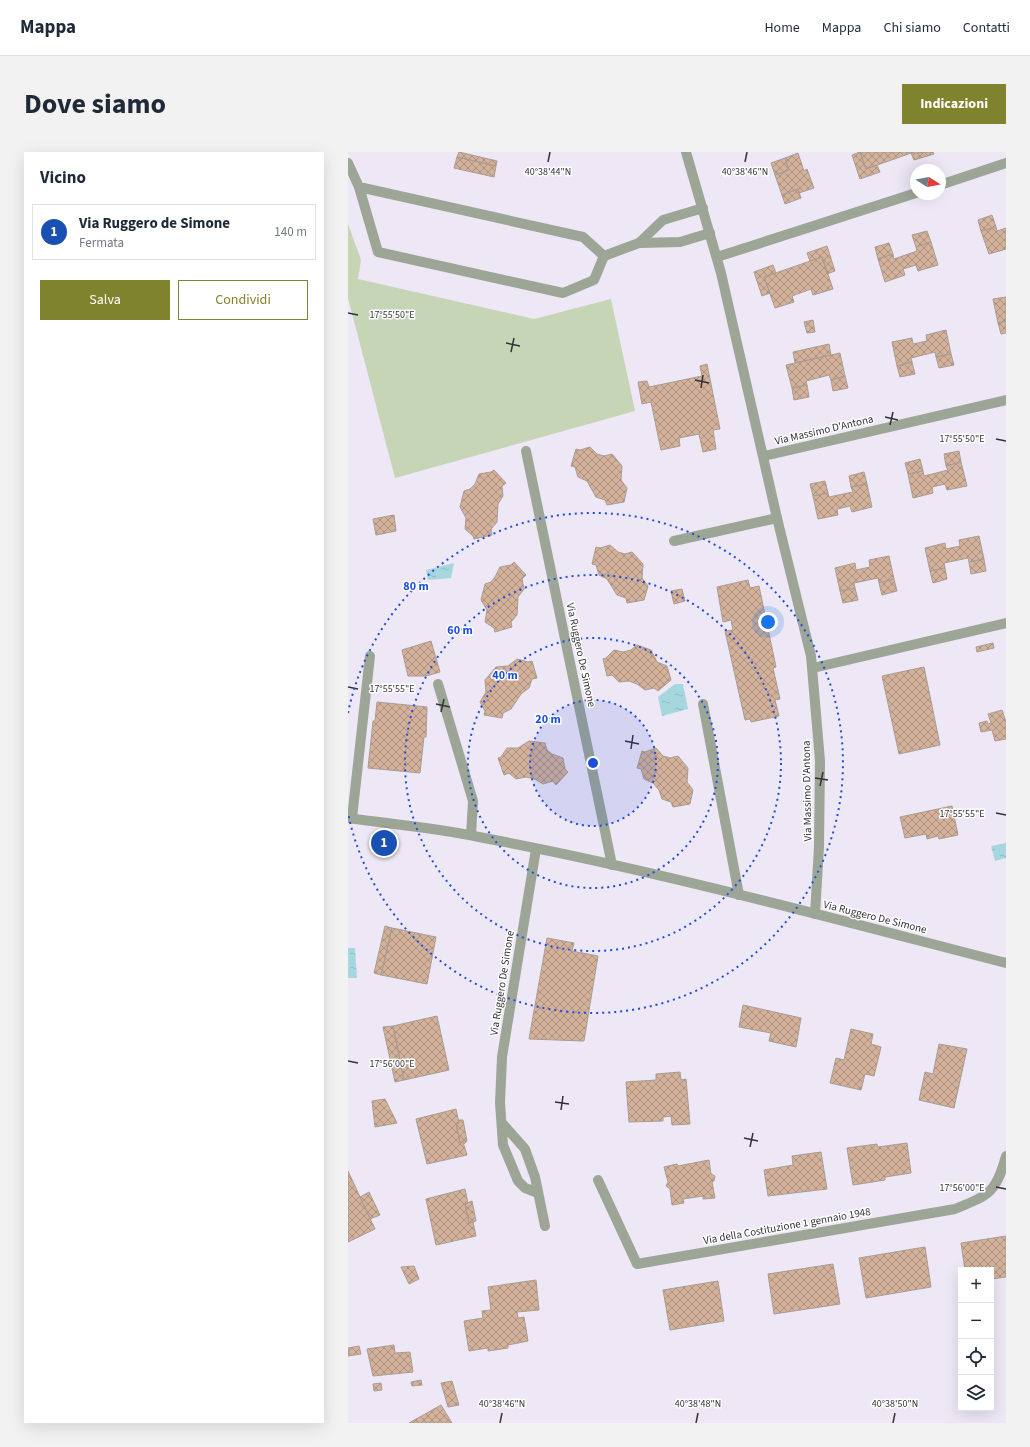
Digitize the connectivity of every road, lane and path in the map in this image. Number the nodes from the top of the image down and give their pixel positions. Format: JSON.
{"nodes":[{"id":1,"x":686,"y":152,"type":"edge"},
{"id":2,"x":348,"y":163,"type":"edge"},
{"id":3,"x":1006,"y":164,"type":"edge"},
{"id":4,"x":946,"y":183,"type":"edge"},
{"id":5,"x":359,"y":187,"type":"junction"},
{"id":6,"x":910,"y":195,"type":"edge"},
{"id":7,"x":703,"y":208,"type":"junction"},
{"id":8,"x":710,"y":233,"type":"junction"},
{"id":9,"x":638,"y":243,"type":"junction"},
{"id":10,"x":604,"y":256,"type":"junction"},
{"id":11,"x":717,"y":257,"type":"junction"},
{"id":12,"x":1006,"y":400,"type":"edge"},
{"id":13,"x":526,"y":451,"type":"dead end"},
{"id":14,"x":764,"y":456,"type":"junction"},
{"id":15,"x":777,"y":518,"type":"junction"},
{"id":16,"x":674,"y":541,"type":"dead end"},
{"id":17,"x":1006,"y":623,"type":"edge"},
{"id":18,"x":370,"y":656,"type":"dead end"},
{"id":19,"x":813,"y":668,"type":"junction"},
{"id":20,"x":438,"y":684,"type":"dead end"},
{"id":21,"x":703,"y":704,"type":"dead end"},
{"id":22,"x":350,"y":818,"type":"edge"},
{"id":23,"x":471,"y":835,"type":"junction"},
{"id":24,"x":536,"y":849,"type":"junction"},
{"id":25,"x":612,"y":865,"type":"junction"},
{"id":26,"x":739,"y":895,"type":"junction"},
{"id":27,"x":815,"y":914,"type":"junction"},
{"id":28,"x":1006,"y":963,"type":"edge"},
{"id":29,"x":502,"y":1123,"type":"junction"},
{"id":30,"x":1006,"y":1156,"type":"edge"},
{"id":31,"x":598,"y":1180,"type":"dead end"},
{"id":32,"x":538,"y":1193,"type":"junction"},
{"id":33,"x":545,"y":1226,"type":"dead end"}],
"edges":[{"from":1,"to":7,"type":"street","name":"Via Massimo D'Antona"},
{"from":2,"to":5,"type":"street"},
{"from":3,"to":4,"type":"street"},
{"from":5,"to":10,"type":"street"},
{"from":5,"to":10,"type":"street"},
{"from":6,"to":11,"type":"street"},
{"from":7,"to":8,"type":"street","name":"Via Massimo D'Antona"},
{"from":7,"to":9,"type":"street"},
{"from":8,"to":9,"type":"street"},
{"from":8,"to":11,"type":"street","name":"Via Massimo D'Antona"},
{"from":9,"to":10,"type":"street"},
{"from":11,"to":14,"type":"street","name":"Via Massimo D'Antona"},
{"from":12,"to":14,"type":"street","name":"Via Massimo D'Antona"},
{"from":13,"to":25,"type":"street","name":"Via Ruggero De Simone"},
{"from":14,"to":15,"type":"street","name":"Via Massimo D'Antona"},
{"from":15,"to":16,"type":"street"},
{"from":15,"to":19,"type":"street","name":"Via Massimo D'Antona"},
{"from":17,"to":19,"type":"street"},
{"from":18,"to":22,"type":"street","name":"Via Ruggero De Simone"},
{"from":19,"to":27,"type":"street","name":"Via Massimo D'Antona"},
{"from":20,"to":23,"type":"street"},
{"from":21,"to":26,"type":"street"},
{"from":22,"to":23,"type":"street","name":"Via Ruggero De Simone"},
{"from":23,"to":24,"type":"street","name":"Via Ruggero De Simone"},
{"from":24,"to":25,"type":"street","name":"Via Ruggero De Simone"},
{"from":24,"to":29,"type":"street","name":"Via Ruggero De Simone"},
{"from":25,"to":26,"type":"street","name":"Via Ruggero De Simone"},
{"from":26,"to":27,"type":"street","name":"Via Ruggero De Simone"},
{"from":27,"to":28,"type":"street","name":"Via Ruggero De Simone"},
{"from":29,"to":32,"type":"street"},
{"from":29,"to":32,"type":"street","name":"Via Ruggero De Simone"},
{"from":30,"to":31,"type":"street","name":"Via della Costituzione 1 gennaio 1948"},
{"from":32,"to":33,"type":"street"}]}
